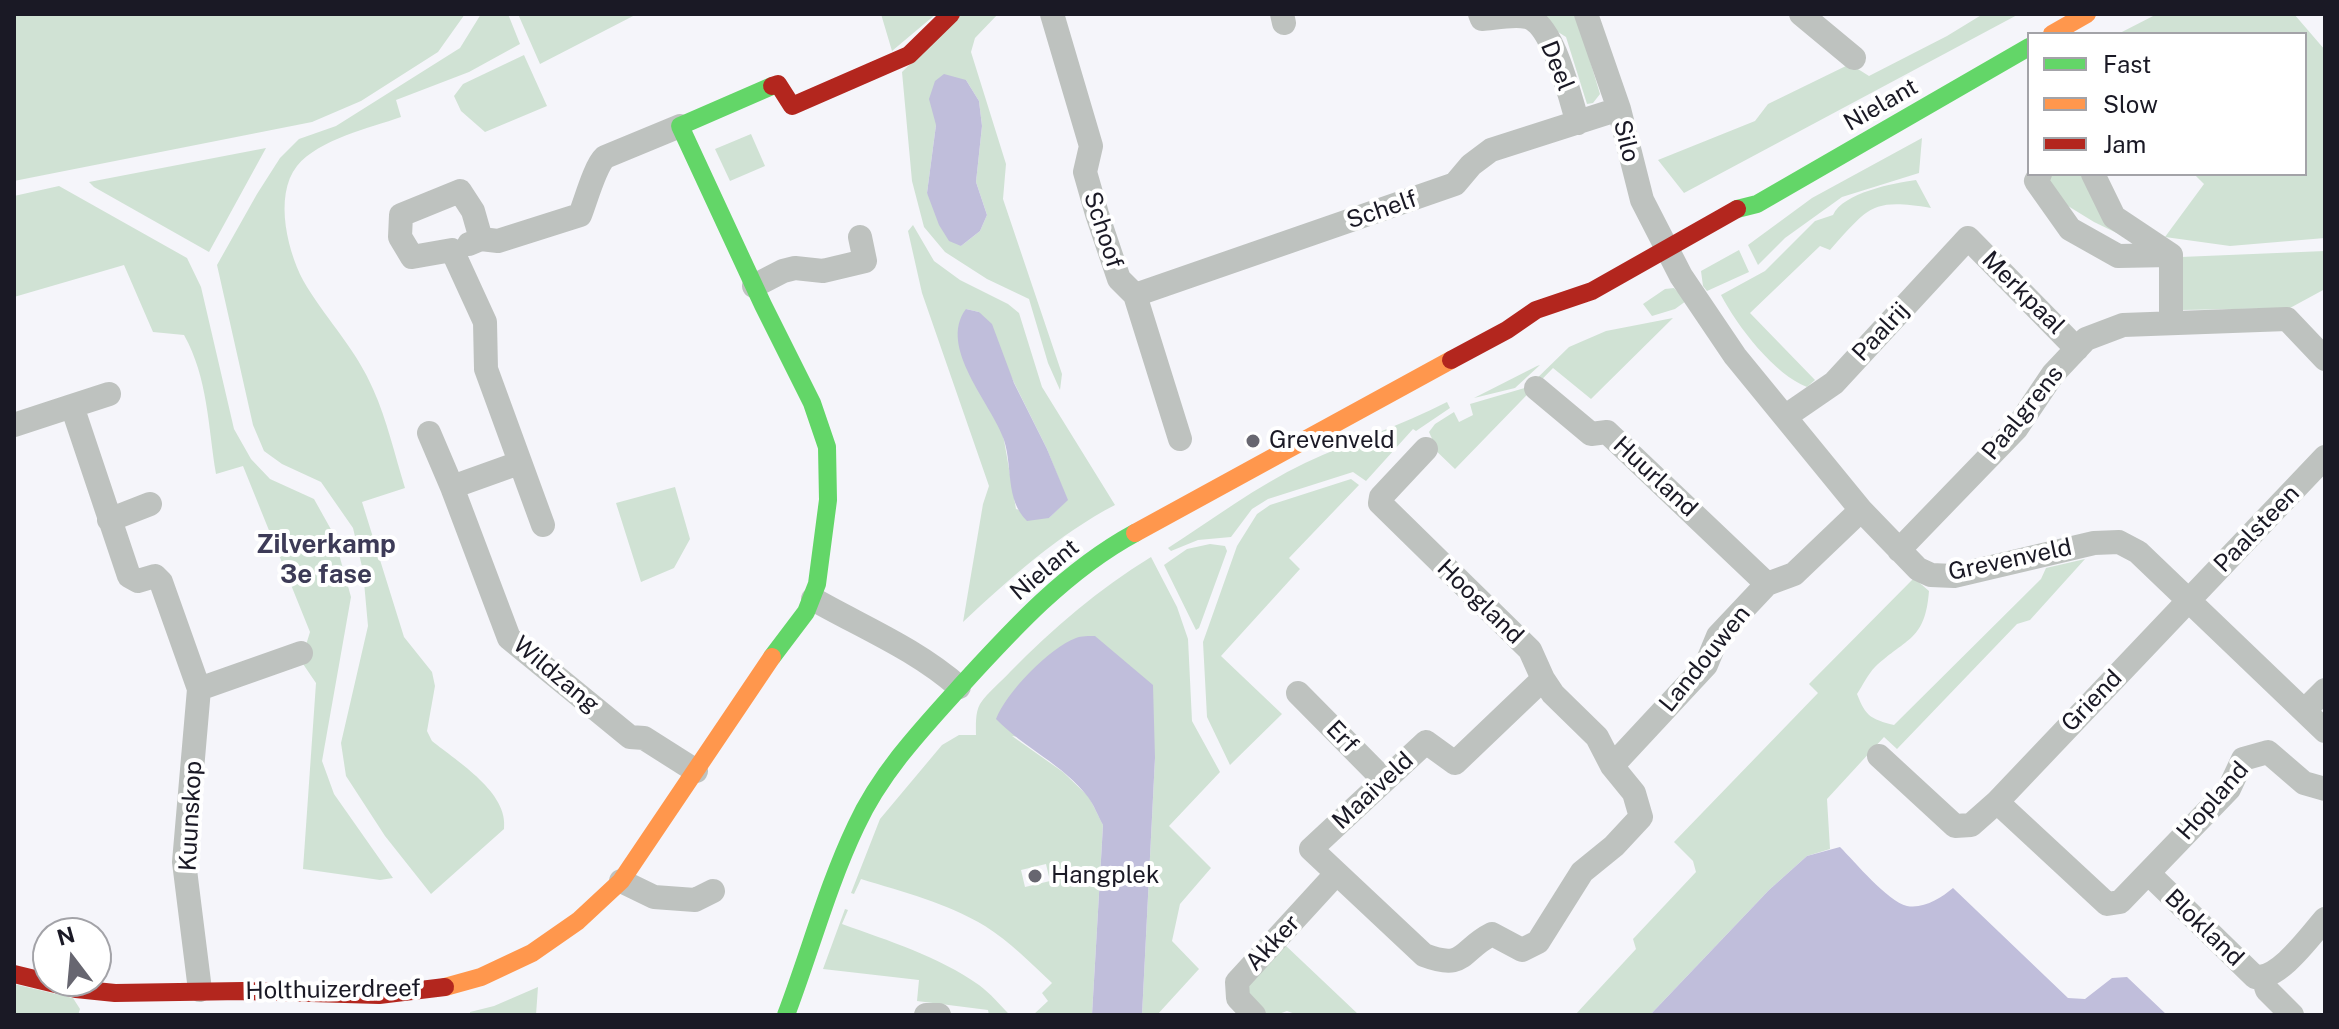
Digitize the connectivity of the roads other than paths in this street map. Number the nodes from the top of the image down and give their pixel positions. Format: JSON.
{"nodes":[{"id":1,"x":951,"y":14,"type":"edge"},
{"id":2,"x":1052,"y":14,"type":"edge"},
{"id":3,"x":1480,"y":14,"type":"edge"},
{"id":4,"x":1586,"y":14,"type":"edge"},
{"id":5,"x":1801,"y":14,"type":"edge"},
{"id":6,"x":2087,"y":14,"type":"edge"},
{"id":7,"x":2053,"y":26,"type":"edge"},
{"id":8,"x":2027,"y":48,"type":"edge"},
{"id":9,"x":1854,"y":58,"type":"dead end"},
{"id":10,"x":1619,"y":109,"type":"junction"},
{"id":11,"x":1578,"y":123,"type":"junction"},
{"id":12,"x":680,"y":126,"type":"junction"},
{"id":13,"x":2039,"y":176,"type":"edge"},
{"id":14,"x":2094,"y":176,"type":"edge"},
{"id":15,"x":860,"y":237,"type":"dead end"},
{"id":16,"x":1968,"y":238,"type":"joint"},
{"id":17,"x":481,"y":239,"type":"junction"},
{"id":18,"x":452,"y":250,"type":"junction"},
{"id":19,"x":2171,"y":255,"type":"junction"},
{"id":20,"x":1670,"y":256,"type":"junction"},
{"id":21,"x":754,"y":286,"type":"junction"},
{"id":22,"x":1135,"y":295,"type":"junction"},
{"id":23,"x":2171,"y":322,"type":"junction"},
{"id":24,"x":2077,"y":349,"type":"junction"},
{"id":25,"x":2325,"y":359,"type":"edge"},
{"id":26,"x":1536,"y":388,"type":"dead end"},
{"id":27,"x":109,"y":394,"type":"dead end"},
{"id":28,"x":72,"y":406,"type":"junction"},
{"id":29,"x":1786,"y":416,"type":"junction"},
{"id":30,"x":14,"y":425,"type":"edge"},
{"id":31,"x":429,"y":433,"type":"dead end"},
{"id":32,"x":1180,"y":439,"type":"dead end"},
{"id":33,"x":1426,"y":449,"type":"dead end"},
{"id":34,"x":2325,"y":457,"type":"edge"},
{"id":35,"x":519,"y":463,"type":"junction"},
{"id":36,"x":452,"y":487,"type":"junction"},
{"id":37,"x":150,"y":504,"type":"dead end"},
{"id":38,"x":1861,"y":510,"type":"junction"},
{"id":39,"x":109,"y":520,"type":"junction"},
{"id":40,"x":543,"y":525,"type":"dead end"},
{"id":41,"x":1899,"y":550,"type":"junction"},
{"id":42,"x":1767,"y":584,"type":"junction"},
{"id":43,"x":813,"y":599,"type":"junction"},
{"id":44,"x":2188,"y":601,"type":"junction"},
{"id":45,"x":301,"y":653,"type":"dead end"},
{"id":46,"x":1543,"y":679,"type":"junction"},
{"id":47,"x":959,"y":687,"type":"junction"},
{"id":48,"x":199,"y":689,"type":"junction"},
{"id":49,"x":2325,"y":690,"type":"edge"},
{"id":50,"x":1298,"y":693,"type":"dead end"},
{"id":51,"x":2304,"y":711,"type":"junction"},
{"id":52,"x":2325,"y":731,"type":"edge"},
{"id":53,"x":1879,"y":756,"type":"dead end"},
{"id":54,"x":1612,"y":766,"type":"junction"},
{"id":55,"x":696,"y":771,"type":"junction"},
{"id":56,"x":1384,"y":780,"type":"junction"},
{"id":57,"x":2325,"y":789,"type":"edge"},
{"id":58,"x":1997,"y":802,"type":"junction"},
{"id":59,"x":2148,"y":873,"type":"junction"},
{"id":60,"x":1336,"y":874,"type":"junction"},
{"id":61,"x":621,"y":881,"type":"junction"},
{"id":62,"x":713,"y":891,"type":"dead end"},
{"id":63,"x":2325,"y":919,"type":"edge"},
{"id":64,"x":14,"y":974,"type":"edge"},
{"id":65,"x":2263,"y":978,"type":"junction"},
{"id":66,"x":200,"y":990,"type":"junction"},
{"id":67,"x":94,"y":1003,"type":"edge"},
{"id":68,"x":786,"y":1015,"type":"edge"},
{"id":69,"x":926,"y":1015,"type":"edge"},
{"id":70,"x":939,"y":1015,"type":"edge"},
{"id":71,"x":1254,"y":1015,"type":"edge"},
{"id":72,"x":2292,"y":1015,"type":"edge"}],
"edges":[{"from":1,"to":12,"type":"street"},
{"from":2,"to":22,"type":"street","name":"Schoof"},
{"from":3,"to":11,"type":"street","name":"Deel"},
{"from":4,"to":10,"type":"street","name":"Silo"},
{"from":5,"to":9,"type":"street"},
{"from":6,"to":7,"type":"street"},
{"from":8,"to":20,"type":"street","name":"Nielant"},
{"from":10,"to":11,"type":"street","name":"Schelf"},
{"from":10,"to":20,"type":"street","name":"Silo"},
{"from":11,"to":22,"type":"street","name":"Schelf"},
{"from":12,"to":17,"type":"street"},
{"from":12,"to":21,"type":"street","name":"Holthuizerdreef"},
{"from":13,"to":19,"type":"street"},
{"from":14,"to":19,"type":"street"},
{"from":15,"to":21,"type":"street"},
{"from":16,"to":24,"type":"street","name":"Merkpaal"},
{"from":16,"to":29,"type":"street","name":"Paalrij"},
{"from":17,"to":18,"type":"street"},
{"from":17,"to":18,"type":"street"},
{"from":18,"to":35,"type":"street"},
{"from":19,"to":23,"type":"street"},
{"from":20,"to":29,"type":"street","name":"Grevenveld"},
{"from":20,"to":47,"type":"street","name":"Nielant"},
{"from":21,"to":43,"type":"street","name":"Holthuizerdreef"},
{"from":22,"to":32,"type":"street","name":"Schoof"},
{"from":23,"to":24,"type":"street","name":"Paalgrens"},
{"from":23,"to":25,"type":"street","name":"Paalgrens"},
{"from":24,"to":41,"type":"street","name":"Paalgrens"},
{"from":26,"to":42,"type":"street","name":"Huurland"},
{"from":27,"to":28,"type":"street"},
{"from":28,"to":30,"type":"street"},
{"from":28,"to":39,"type":"street","name":"Kuunskop"},
{"from":29,"to":38,"type":"street","name":"Grevenveld"},
{"from":31,"to":36,"type":"street","name":"Wildzang"},
{"from":33,"to":46,"type":"street","name":"Hoogland"},
{"from":34,"to":44,"type":"street","name":"Paalsteen"},
{"from":35,"to":36,"type":"street"},
{"from":35,"to":40,"type":"street"},
{"from":36,"to":55,"type":"street","name":"Wildzang"},
{"from":37,"to":39,"type":"street"},
{"from":38,"to":41,"type":"street","name":"Grevenveld"},
{"from":38,"to":42,"type":"street","name":"Landouwen"},
{"from":39,"to":48,"type":"street","name":"Kuunskop"},
{"from":41,"to":44,"type":"street","name":"Grevenveld"},
{"from":42,"to":54,"type":"street","name":"Landouwen"},
{"from":43,"to":47,"type":"street"},
{"from":43,"to":55,"type":"street","name":"Holthuizerdreef"},
{"from":44,"to":51,"type":"street","name":"Grevenveld"},
{"from":44,"to":58,"type":"street","name":"Griend"},
{"from":45,"to":48,"type":"street"},
{"from":46,"to":54,"type":"street","name":"Hoogland"},
{"from":46,"to":56,"type":"street","name":"Maaiveld"},
{"from":47,"to":68,"type":"street","name":"Nielant"},
{"from":48,"to":66,"type":"street","name":"Kuunskop"},
{"from":49,"to":51,"type":"street"},
{"from":50,"to":56,"type":"street","name":"Erf"},
{"from":51,"to":52,"type":"street","name":"Grevenveld"},
{"from":53,"to":58,"type":"street","name":"Griend"},
{"from":54,"to":60,"type":"street"},
{"from":55,"to":61,"type":"street","name":"Holthuizerdreef"},
{"from":56,"to":60,"type":"street","name":"Maaiveld"},
{"from":57,"to":59,"type":"street","name":"Hopland"},
{"from":58,"to":59,"type":"street"},
{"from":59,"to":65,"type":"street","name":"Blokland"},
{"from":60,"to":71,"type":"street","name":"Akker"},
{"from":61,"to":62,"type":"street"},
{"from":61,"to":66,"type":"street","name":"Holthuizerdreef"},
{"from":63,"to":65,"type":"street","name":"Blokland"},
{"from":64,"to":67,"type":"street","name":"Holthuizerdreef"},
{"from":65,"to":72,"type":"street","name":"Blokland"},
{"from":66,"to":67,"type":"street","name":"Holthuizerdreef"},
{"from":69,"to":70,"type":"street"}]}
